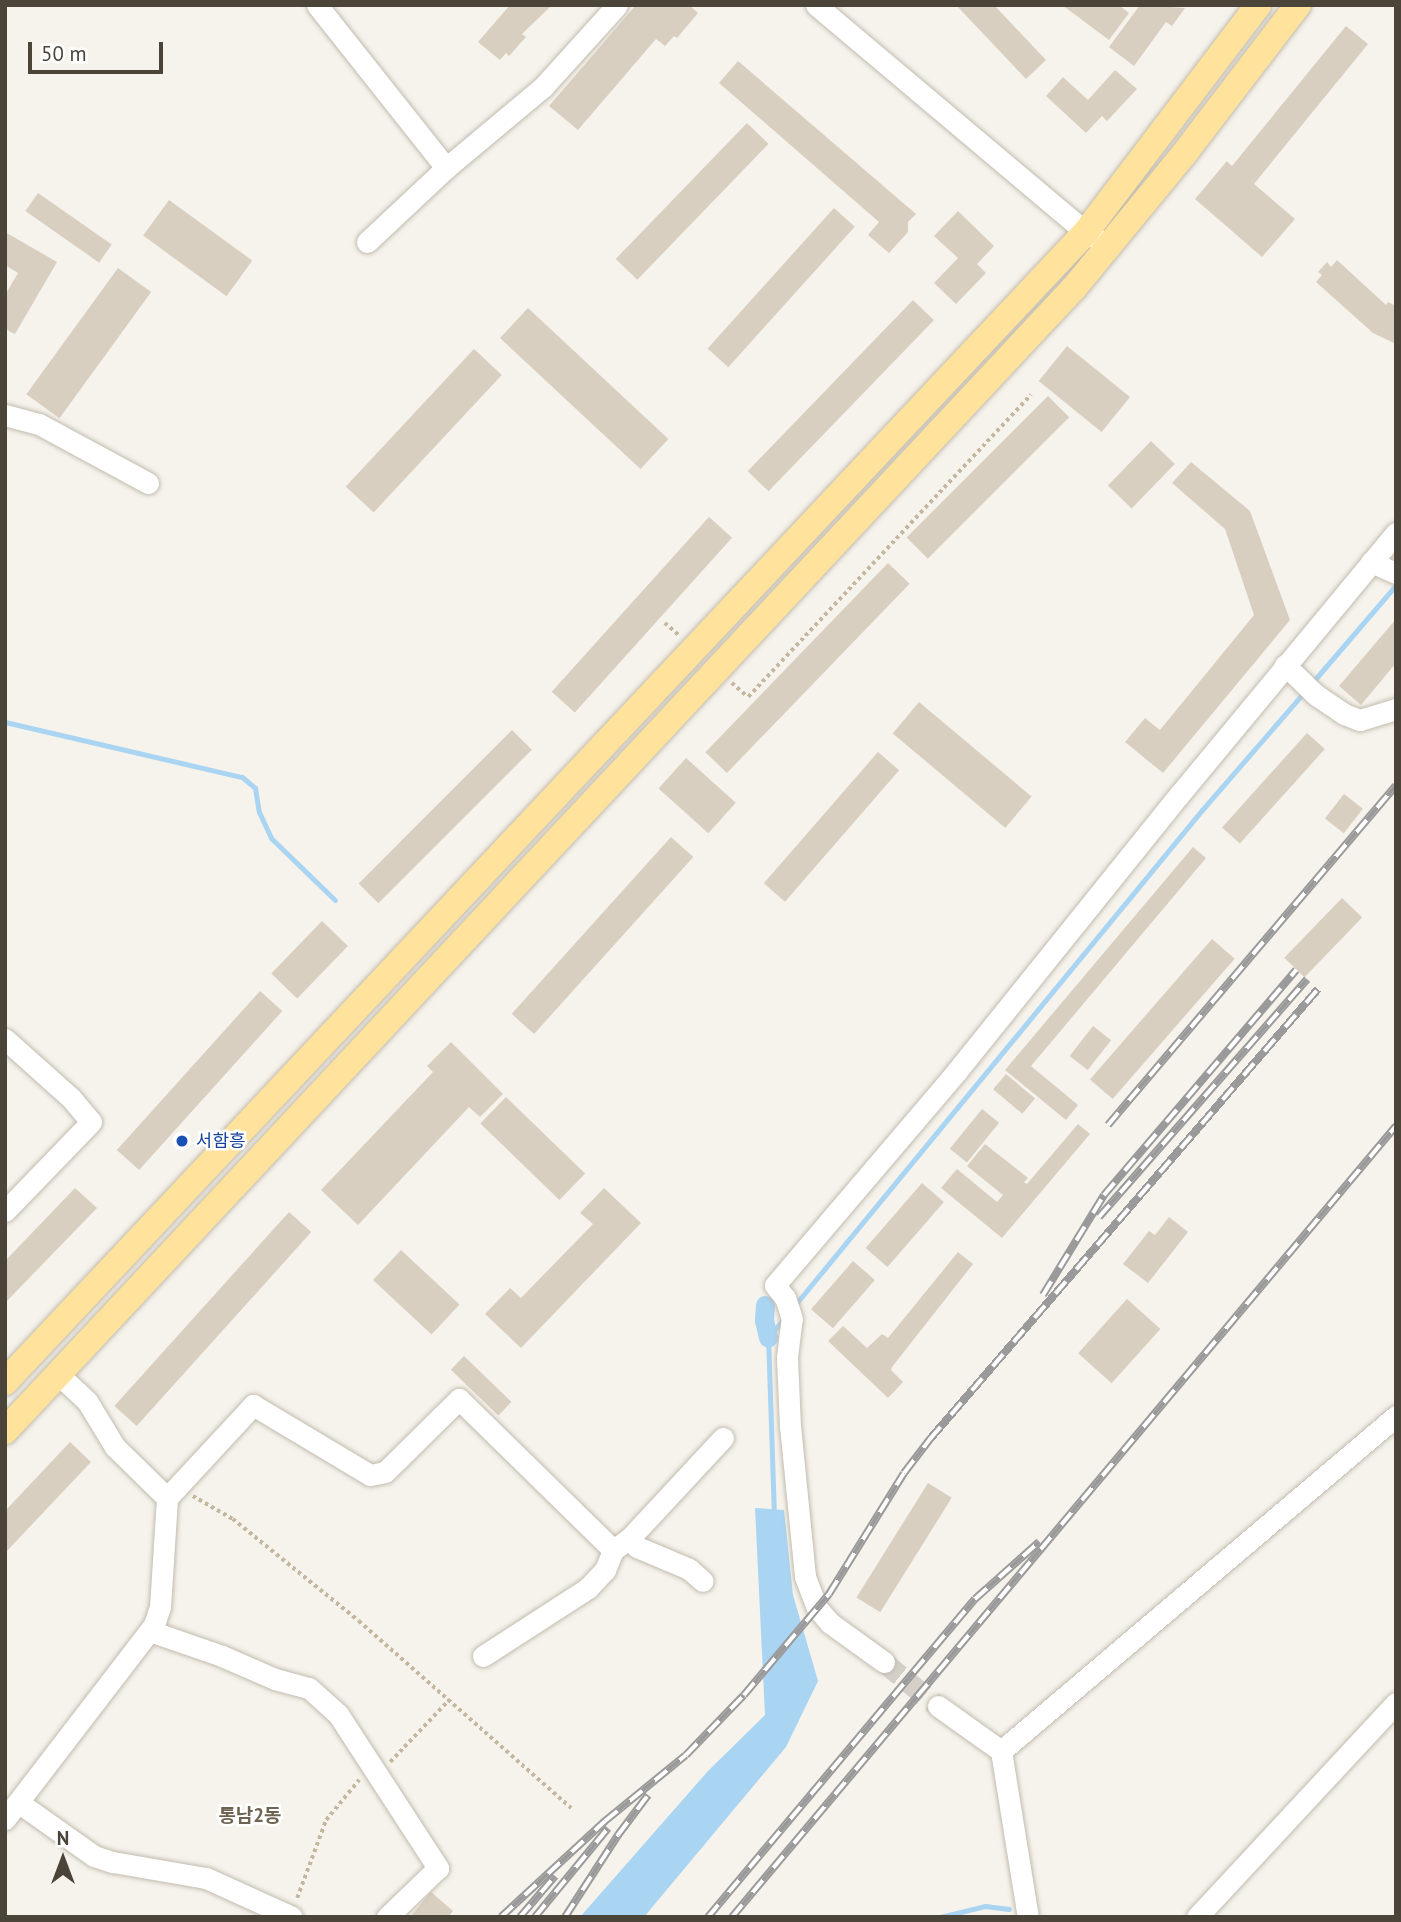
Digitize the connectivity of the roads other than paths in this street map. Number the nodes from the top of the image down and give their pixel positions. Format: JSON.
{"nodes":[{"id":1,"x":317,"y":5,"type":"edge"},
{"id":2,"x":617,"y":5,"type":"edge"},
{"id":3,"x":816,"y":5,"type":"edge"},
{"id":4,"x":1258,"y":5,"type":"edge"},
{"id":5,"x":1298,"y":5,"type":"edge"},
{"id":6,"x":446,"y":168,"type":"junction"},
{"id":7,"x":1086,"y":232,"type":"junction"},
{"id":8,"x":367,"y":242,"type":"dead end"},
{"id":9,"x":1110,"y":246,"type":"junction"},
{"id":10,"x":5,"y":415,"type":"edge"},
{"id":11,"x":148,"y":484,"type":"dead end"},
{"id":12,"x":1396,"y":533,"type":"edge"},
{"id":13,"x":1383,"y":568,"type":"edge"},
{"id":14,"x":1292,"y":672,"type":"junction"},
{"id":15,"x":1396,"y":709,"type":"edge"},
{"id":16,"x":5,"y":1039,"type":"edge"},
{"id":17,"x":5,"y":1211,"type":"edge"},
{"id":18,"x":58,"y":1327,"type":"junction"},
{"id":19,"x":83,"y":1349,"type":"junction"},
{"id":20,"x":59,"y":1375,"type":"junction"},
{"id":21,"x":5,"y":1382,"type":"edge"},
{"id":22,"x":1396,"y":1416,"type":"edge"},
{"id":23,"x":5,"y":1431,"type":"edge"},
{"id":24,"x":723,"y":1438,"type":"dead end"},
{"id":25,"x":172,"y":1493,"type":"junction"},
{"id":26,"x":621,"y":1545,"type":"junction"},
{"id":27,"x":703,"y":1581,"type":"dead end"},
{"id":28,"x":150,"y":1631,"type":"junction"},
{"id":29,"x":483,"y":1657,"type":"dead end"},
{"id":30,"x":884,"y":1662,"type":"tunnel mouth"},
{"id":31,"x":1396,"y":1703,"type":"edge"},
{"id":32,"x":938,"y":1706,"type":"tunnel mouth"},
{"id":33,"x":1001,"y":1751,"type":"junction"},
{"id":34,"x":11,"y":1810,"type":"edge"},
{"id":35,"x":291,"y":1916,"type":"edge"},
{"id":36,"x":387,"y":1917,"type":"edge"},
{"id":37,"x":1028,"y":1917,"type":"edge"},
{"id":38,"x":1197,"y":1917,"type":"edge"}],
"edges":[{"from":1,"to":6,"type":"street"},
{"from":2,"to":6,"type":"street"},
{"from":3,"to":7,"type":"street"},
{"from":4,"to":7,"type":"main road"},
{"from":5,"to":9,"type":"main road"},
{"from":6,"to":8,"type":"street"},
{"from":7,"to":9,"type":"street"},
{"from":7,"to":18,"type":"main road"},
{"from":9,"to":19,"type":"main road"},
{"from":10,"to":11,"type":"street"},
{"from":12,"to":13,"type":"street"},
{"from":13,"to":14,"type":"street"},
{"from":14,"to":15,"type":"street"},
{"from":14,"to":30,"type":"street"},
{"from":16,"to":17,"type":"street"},
{"from":18,"to":19,"type":"street"},
{"from":18,"to":21,"type":"main road"},
{"from":19,"to":20,"type":"main road"},
{"from":20,"to":23,"type":"main road"},
{"from":20,"to":25,"type":"street"},
{"from":22,"to":33,"type":"street"},
{"from":24,"to":26,"type":"street"},
{"from":25,"to":26,"type":"street"},
{"from":25,"to":28,"type":"street"},
{"from":26,"to":27,"type":"street"},
{"from":26,"to":29,"type":"street"},
{"from":28,"to":34,"type":"street"},
{"from":28,"to":36,"type":"street"},
{"from":31,"to":38,"type":"street"},
{"from":32,"to":33,"type":"street"},
{"from":33,"to":37,"type":"street"},
{"from":34,"to":35,"type":"street"}]}
